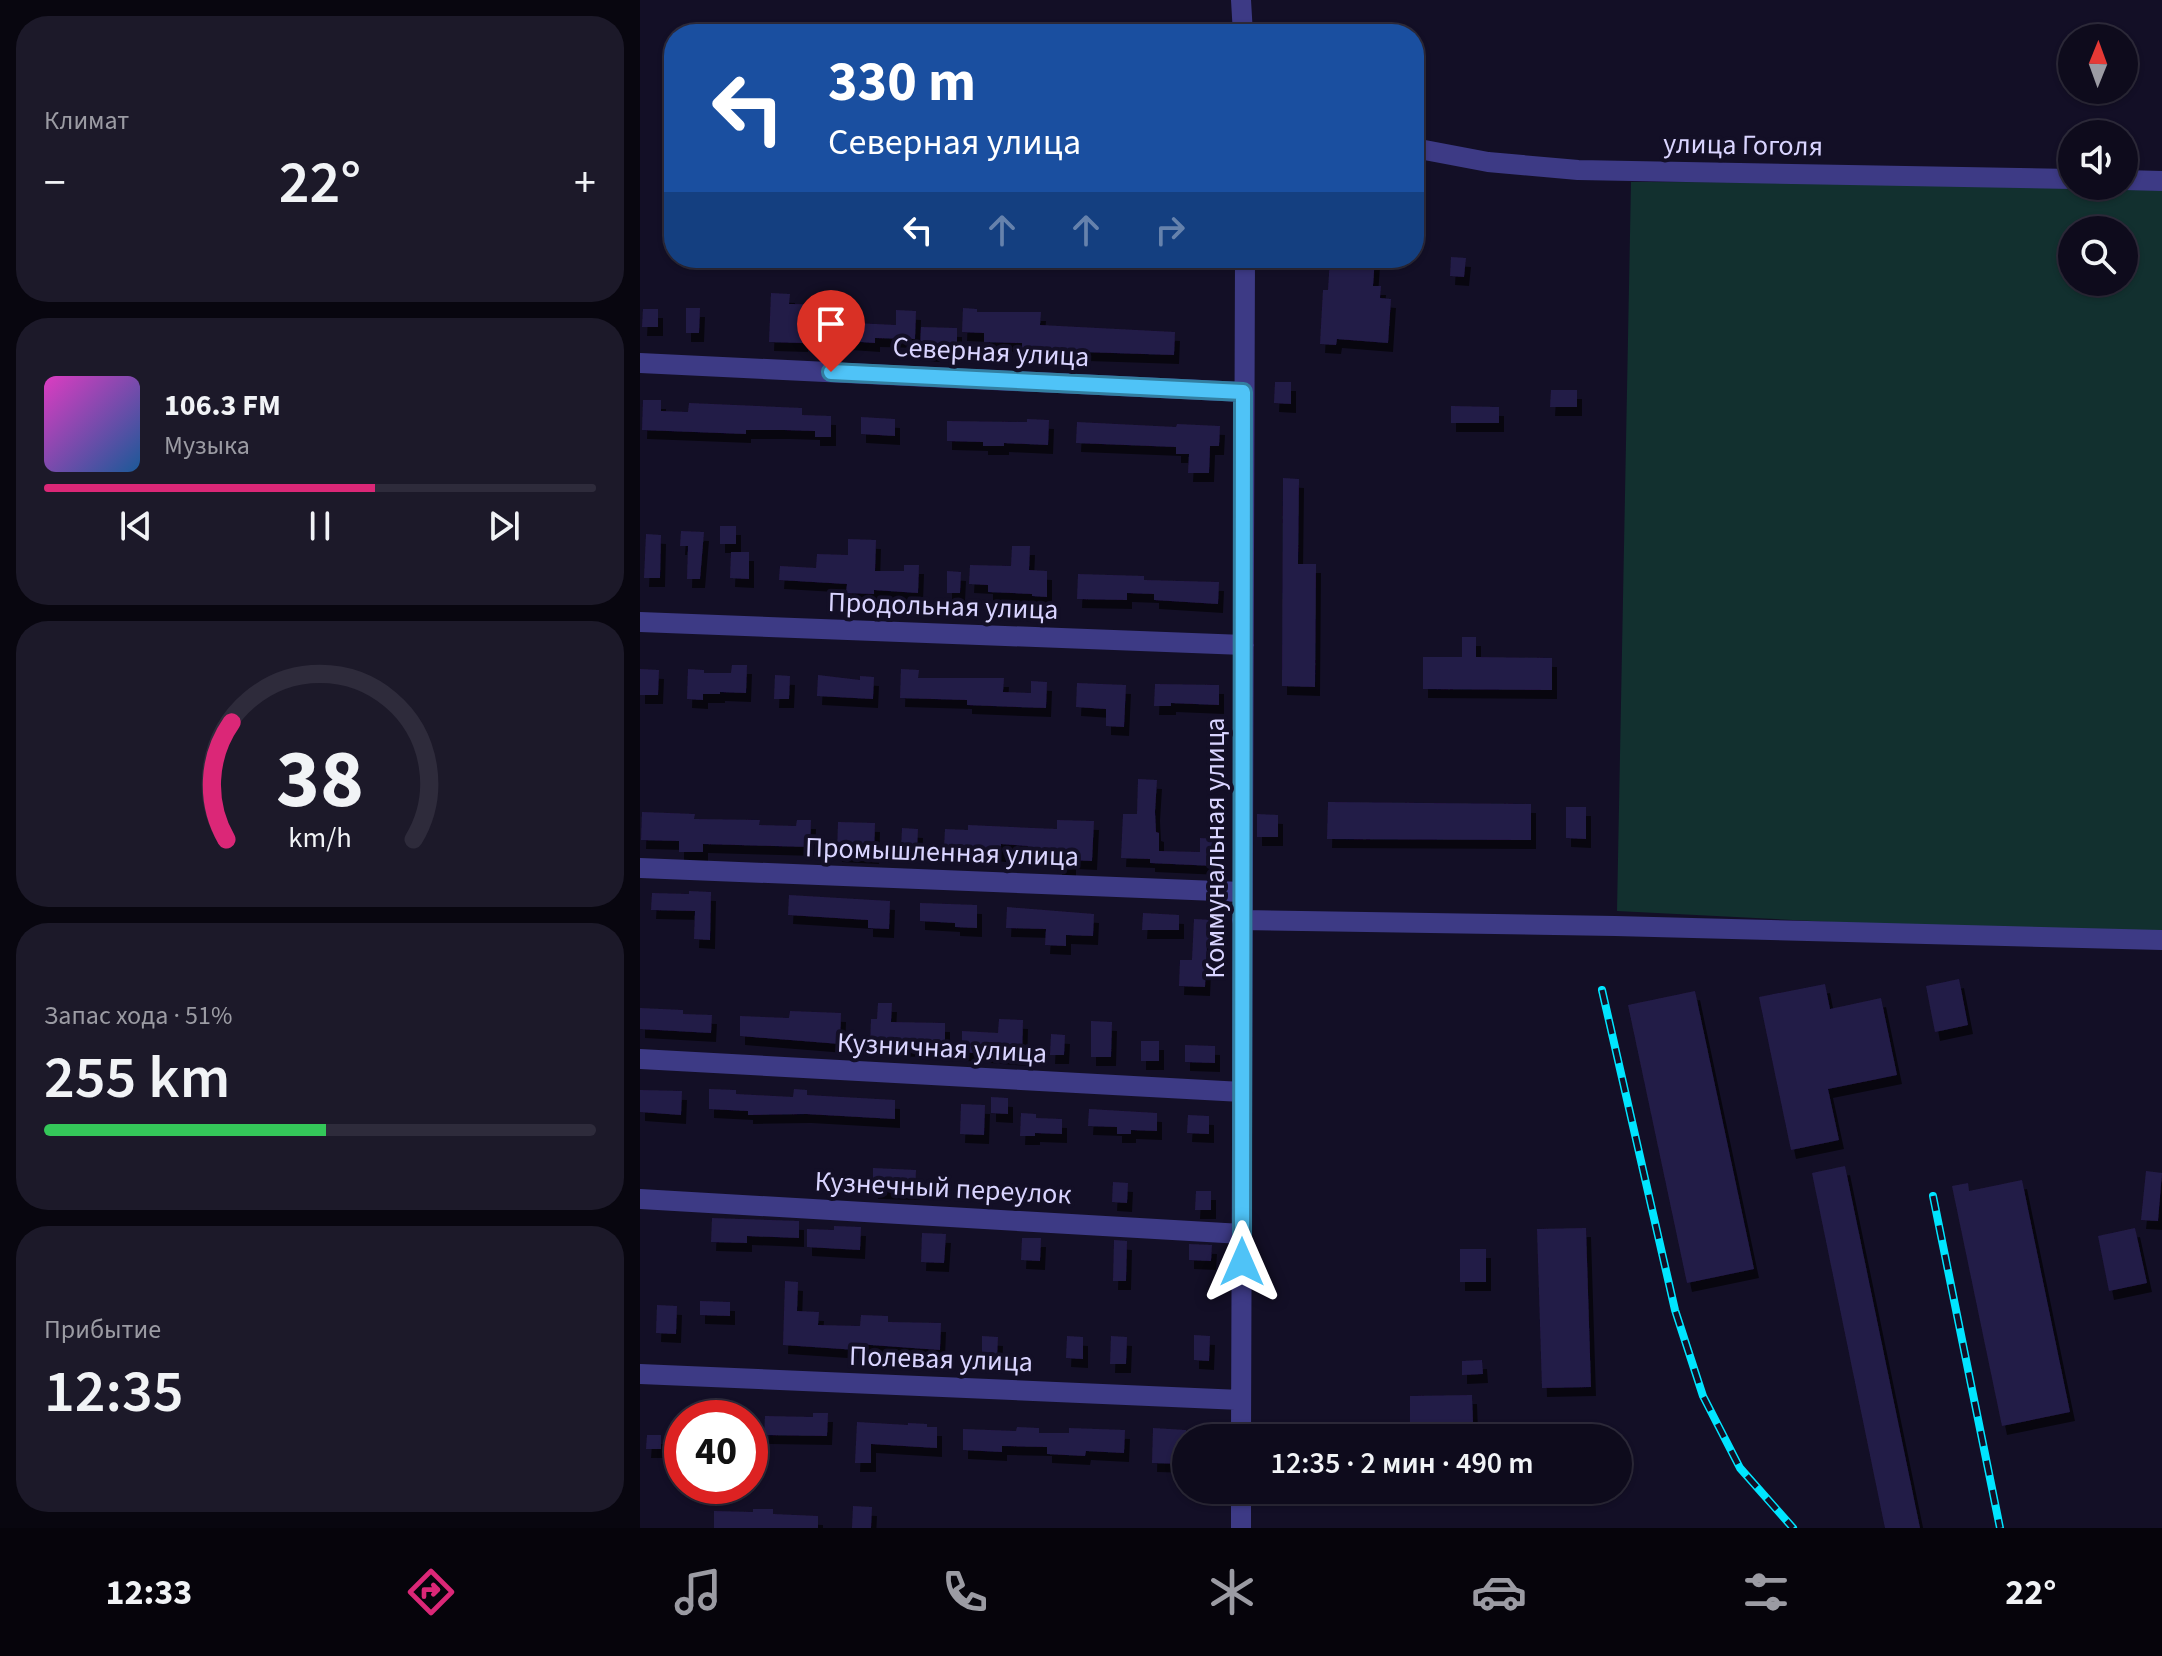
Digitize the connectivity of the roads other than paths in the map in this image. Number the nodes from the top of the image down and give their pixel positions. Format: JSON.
{"nodes":[{"id":1,"x":1241,"y":0,"type":"edge"},
{"id":2,"x":1242,"y":24,"type":"edge"},
{"id":3,"x":1424,"y":150,"type":"edge"},
{"id":4,"x":2058,"y":179,"type":"edge"},
{"id":5,"x":2138,"y":180,"type":"edge"},
{"id":6,"x":2162,"y":181,"type":"edge"},
{"id":7,"x":1245,"y":268,"type":"edge"},
{"id":8,"x":640,"y":363,"type":"edge"},
{"id":9,"x":1243,"y":392,"type":"junction"},
{"id":10,"x":640,"y":622,"type":"edge"},
{"id":11,"x":1244,"y":645,"type":"junction"},
{"id":12,"x":640,"y":868,"type":"edge"},
{"id":13,"x":1242,"y":892,"type":"junction"},
{"id":14,"x":1242,"y":920,"type":"junction"},
{"id":15,"x":2162,"y":940,"type":"edge"},
{"id":16,"x":640,"y":1059,"type":"edge"},
{"id":17,"x":1242,"y":1092,"type":"junction"},
{"id":18,"x":640,"y":1199,"type":"edge"},
{"id":19,"x":1242,"y":1234,"type":"junction"},
{"id":20,"x":640,"y":1374,"type":"edge"},
{"id":21,"x":1241,"y":1400,"type":"junction"},
{"id":22,"x":1241,"y":1424,"type":"edge"},
{"id":23,"x":1241,"y":1504,"type":"edge"},
{"id":24,"x":1241,"y":1528,"type":"edge"}],
"edges":[{"from":1,"to":2,"type":"street"},
{"from":3,"to":4,"type":"street","name":"улица Гоголя"},
{"from":5,"to":6,"type":"street"},
{"from":7,"to":9,"type":"street","name":"Коммунальная улица"},
{"from":8,"to":9,"type":"street","name":"Северная улица"},
{"from":9,"to":11,"type":"street","name":"Коммунальная улица"},
{"from":10,"to":11,"type":"street","name":"Продольная улица"},
{"from":11,"to":13,"type":"street","name":"Коммунальная улица"},
{"from":12,"to":13,"type":"street","name":"Промышленная улица"},
{"from":13,"to":14,"type":"street","name":"Коммунальная улица"},
{"from":14,"to":15,"type":"street"},
{"from":14,"to":17,"type":"street","name":"Коммунальная улица"},
{"from":16,"to":17,"type":"street","name":"Кузничная улица"},
{"from":17,"to":19,"type":"street","name":"Коммунальная улица"},
{"from":18,"to":19,"type":"street","name":"Кузнечный переулок"},
{"from":19,"to":21,"type":"street","name":"Коммунальная улица"},
{"from":20,"to":21,"type":"street","name":"Полевая улица"},
{"from":21,"to":22,"type":"street","name":"Коммунальная улица"},
{"from":23,"to":24,"type":"street"}]}
